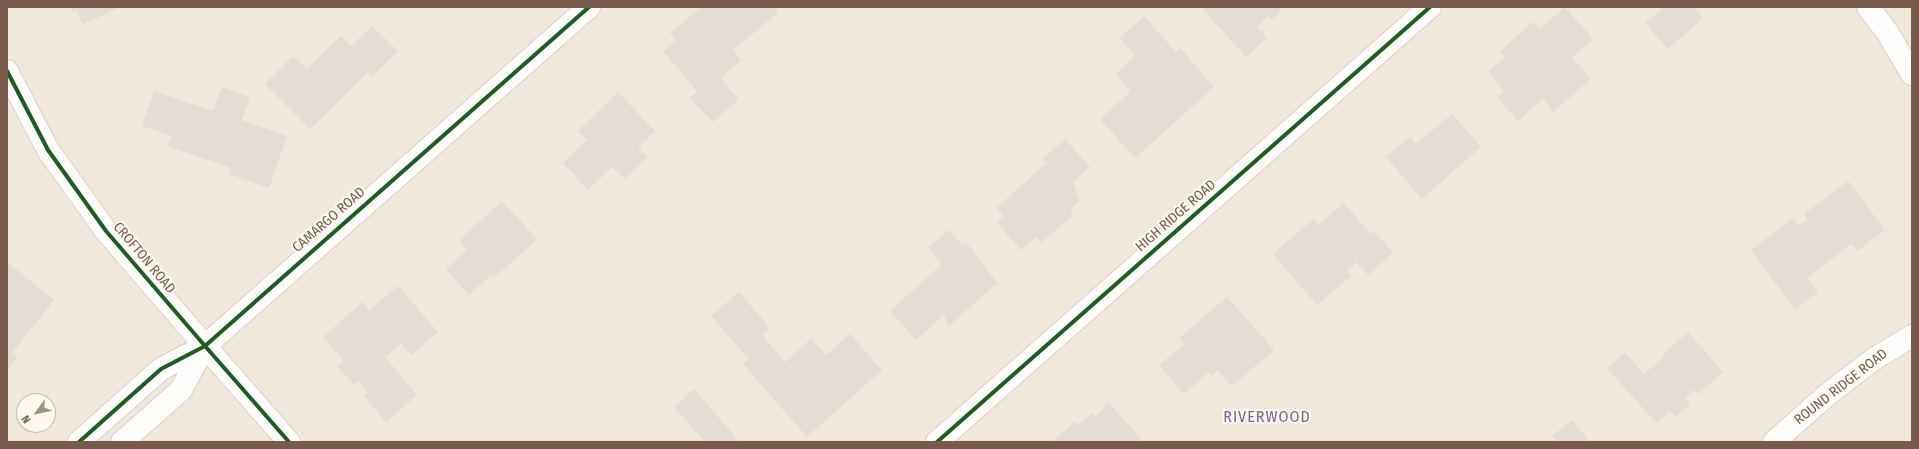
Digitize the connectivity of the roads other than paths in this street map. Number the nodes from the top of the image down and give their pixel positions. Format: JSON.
{"nodes":[{"id":1,"x":589,"y":7,"type":"edge"},
{"id":2,"x":1430,"y":7,"type":"edge"},
{"id":3,"x":1868,"y":7,"type":"edge"},
{"id":4,"x":7,"y":71,"type":"edge"},
{"id":5,"x":1912,"y":74,"type":"edge"},
{"id":6,"x":1912,"y":336,"type":"edge"},
{"id":7,"x":205,"y":346,"type":"junction"},
{"id":8,"x":79,"y":442,"type":"edge"},
{"id":9,"x":122,"y":442,"type":"edge"},
{"id":10,"x":289,"y":442,"type":"edge"},
{"id":11,"x":937,"y":442,"type":"edge"},
{"id":12,"x":1774,"y":442,"type":"edge"}],
"edges":[{"from":1,"to":7,"type":"street","name":"CAMARGO ROAD"},
{"from":2,"to":11,"type":"street","name":"HIGH RIDGE ROAD"},
{"from":3,"to":5,"type":"street"},
{"from":4,"to":7,"type":"street","name":"CROFTON ROAD"},
{"from":6,"to":12,"type":"street","name":"ROUND RIDGE ROAD"},
{"from":7,"to":8,"type":"street","name":"CAMARGO ROAD"},
{"from":7,"to":9,"type":"street","name":"CAMARGO ROAD"},
{"from":7,"to":10,"type":"street","name":"CROFTON ROAD"}]}
